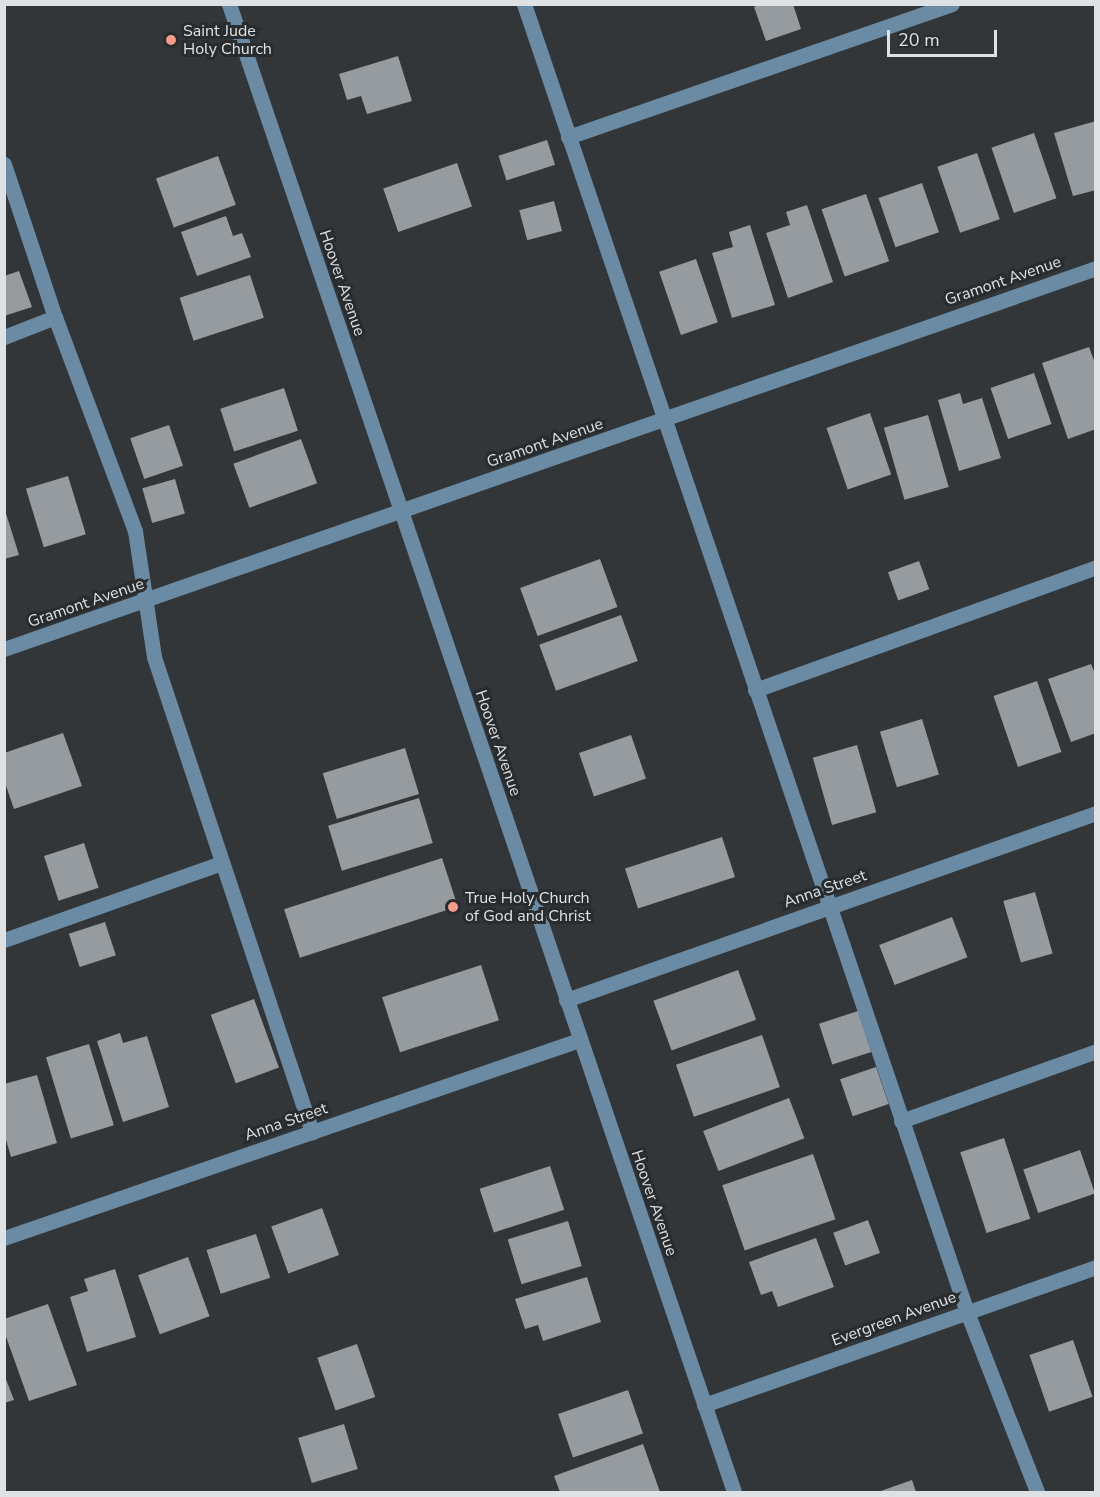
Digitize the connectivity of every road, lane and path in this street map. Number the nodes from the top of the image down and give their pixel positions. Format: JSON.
{"nodes":[{"id":1,"x":229,"y":4,"type":"edge"},
{"id":2,"x":524,"y":4,"type":"edge"},
{"id":3,"x":952,"y":4,"type":"edge"},
{"id":4,"x":568,"y":137,"type":"junction"},
{"id":5,"x":4,"y":164,"type":"edge"},
{"id":6,"x":1095,"y":268,"type":"edge"},
{"id":7,"x":55,"y":317,"type":"junction"},
{"id":8,"x":4,"y":338,"type":"edge"},
{"id":9,"x":662,"y":421,"type":"junction"},
{"id":10,"x":401,"y":513,"type":"junction"},
{"id":11,"x":1095,"y":567,"type":"edge"},
{"id":12,"x":143,"y":603,"type":"junction"},
{"id":13,"x":4,"y":649,"type":"edge"},
{"id":14,"x":754,"y":690,"type":"junction"},
{"id":15,"x":1095,"y":813,"type":"edge"},
{"id":16,"x":222,"y":863,"type":"junction"},
{"id":17,"x":829,"y":907,"type":"junction"},
{"id":18,"x":4,"y":940,"type":"edge"},
{"id":19,"x":566,"y":1000,"type":"junction"},
{"id":20,"x":579,"y":1040,"type":"junction"},
{"id":21,"x":1095,"y":1052,"type":"edge"},
{"id":22,"x":902,"y":1121,"type":"junction"},
{"id":23,"x":312,"y":1132,"type":"junction"},
{"id":24,"x":4,"y":1238,"type":"edge"},
{"id":25,"x":1095,"y":1267,"type":"edge"},
{"id":26,"x":967,"y":1312,"type":"junction"},
{"id":27,"x":704,"y":1405,"type":"junction"},
{"id":28,"x":734,"y":1492,"type":"edge"},
{"id":29,"x":1037,"y":1492,"type":"edge"}],
"edges":[{"from":1,"to":10,"type":"street","name":"Hoover Avenue"},
{"from":2,"to":4,"type":"street"},
{"from":3,"to":4,"type":"street"},
{"from":4,"to":9,"type":"street"},
{"from":5,"to":7,"type":"street"},
{"from":6,"to":9,"type":"street","name":"Gramont Avenue"},
{"from":7,"to":8,"type":"street"},
{"from":7,"to":12,"type":"street"},
{"from":9,"to":10,"type":"street","name":"Gramont Avenue"},
{"from":9,"to":14,"type":"street"},
{"from":10,"to":12,"type":"street","name":"Gramont Avenue"},
{"from":10,"to":19,"type":"street","name":"Hoover Avenue"},
{"from":11,"to":14,"type":"street"},
{"from":12,"to":13,"type":"street","name":"Gramont Avenue"},
{"from":12,"to":16,"type":"street"},
{"from":14,"to":17,"type":"street"},
{"from":15,"to":17,"type":"street","name":"Anna Street"},
{"from":16,"to":18,"type":"street"},
{"from":16,"to":23,"type":"street"},
{"from":17,"to":19,"type":"street","name":"Anna Street"},
{"from":17,"to":22,"type":"street"},
{"from":19,"to":20,"type":"street","name":"Hoover Avenue"},
{"from":20,"to":23,"type":"street","name":"Anna Street"},
{"from":20,"to":27,"type":"street","name":"Hoover Avenue"},
{"from":21,"to":22,"type":"street"},
{"from":22,"to":26,"type":"street"},
{"from":23,"to":24,"type":"street","name":"Anna Street"},
{"from":25,"to":26,"type":"street","name":"Evergreen Avenue"},
{"from":26,"to":27,"type":"street","name":"Evergreen Avenue"},
{"from":26,"to":29,"type":"street"},
{"from":27,"to":28,"type":"street","name":"Hoover Avenue"}]}
